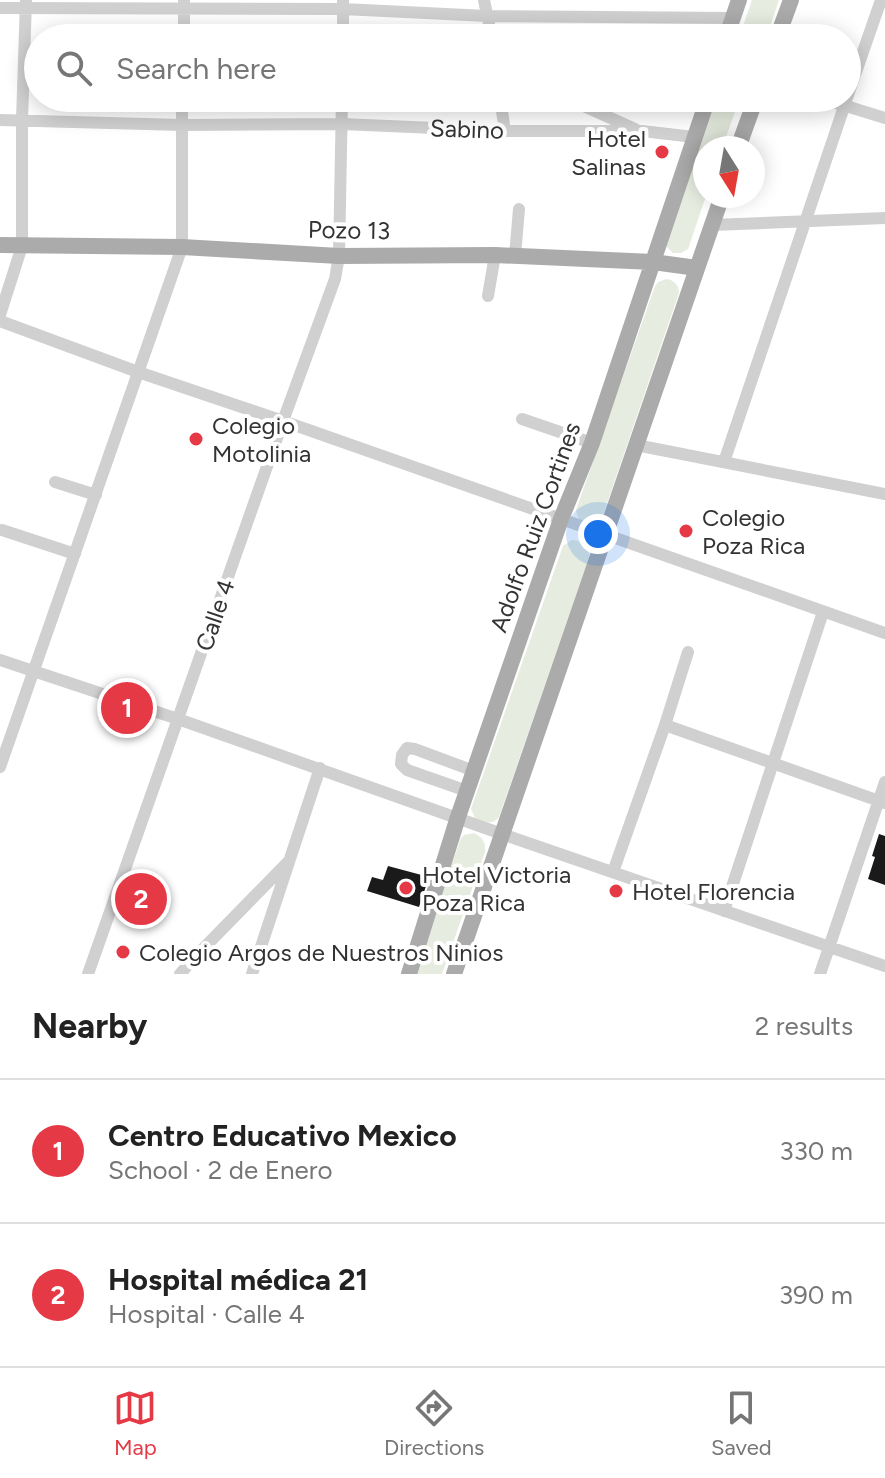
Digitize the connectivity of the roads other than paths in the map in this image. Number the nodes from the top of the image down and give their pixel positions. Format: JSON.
{"nodes":[{"id":1,"x":484,"y":0,"type":"edge"},
{"id":2,"x":739,"y":0,"type":"edge"},
{"id":3,"x":791,"y":0,"type":"edge"},
{"id":4,"x":881,"y":0,"type":"edge"},
{"id":5,"x":26,"y":4,"type":"edge"},
{"id":6,"x":184,"y":5,"type":"edge"},
{"id":7,"x":343,"y":5,"type":"edge"},
{"id":8,"x":0,"y":8,"type":"edge"},
{"id":9,"x":487,"y":16,"type":"junction"},
{"id":10,"x":731,"y":18,"type":"junction"},
{"id":11,"x":25,"y":24,"type":"edge"},
{"id":12,"x":489,"y":24,"type":"edge"},
{"id":13,"x":730,"y":24,"type":"edge"},
{"id":14,"x":782,"y":24,"type":"edge"},
{"id":15,"x":861,"y":58,"type":"edge"},
{"id":16,"x":24,"y":62,"type":"edge"},
{"id":17,"x":861,"y":108,"type":"edge"},
{"id":18,"x":182,"y":112,"type":"edge"},
{"id":19,"x":342,"y":112,"type":"edge"},
{"id":20,"x":502,"y":112,"type":"edge"},
{"id":21,"x":598,"y":112,"type":"edge"},
{"id":22,"x":703,"y":112,"type":"edge"},
{"id":23,"x":751,"y":112,"type":"edge"},
{"id":24,"x":842,"y":112,"type":"edge"},
{"id":25,"x":885,"y":118,"type":"edge"},
{"id":26,"x":0,"y":120,"type":"edge"},
{"id":27,"x":22,"y":120,"type":"junction"},
{"id":28,"x":342,"y":124,"type":"junction"},
{"id":29,"x":182,"y":125,"type":"junction"},
{"id":30,"x":505,"y":131,"type":"junction"},
{"id":31,"x":642,"y":131,"type":"junction"},
{"id":32,"x":694,"y":136,"type":"edge"},
{"id":33,"x":742,"y":136,"type":"edge"},
{"id":34,"x":693,"y":137,"type":"edge"},
{"id":35,"x":693,"y":140,"type":"edge"},
{"id":36,"x":718,"y":208,"type":"edge"},
{"id":37,"x":519,"y":209,"type":"dead end"},
{"id":38,"x":885,"y":218,"type":"edge"},
{"id":39,"x":806,"y":220,"type":"junction"},
{"id":40,"x":712,"y":225,"type":"junction"},
{"id":41,"x":0,"y":245,"type":"edge"},
{"id":42,"x":22,"y":246,"type":"junction"},
{"id":43,"x":182,"y":247,"type":"junction"},
{"id":44,"x":495,"y":255,"type":"junction"},
{"id":45,"x":339,"y":256,"type":"junction"},
{"id":46,"x":515,"y":256,"type":"junction"},
{"id":47,"x":653,"y":262,"type":"junction"},
{"id":48,"x":697,"y":268,"type":"junction"},
{"id":49,"x":488,"y":296,"type":"dead end"},
{"id":50,"x":0,"y":318,"type":"edge"},
{"id":51,"x":138,"y":372,"type":"junction"},
{"id":52,"x":522,"y":419,"type":"dead end"},
{"id":53,"x":283,"y":421,"type":"junction"},
{"id":54,"x":592,"y":443,"type":"junction"},
{"id":55,"x":636,"y":445,"type":"junction"},
{"id":56,"x":724,"y":462,"type":"junction"},
{"id":57,"x":55,"y":482,"type":"dead end"},
{"id":58,"x":885,"y":494,"type":"edge"},
{"id":59,"x":96,"y":495,"type":"junction"},
{"id":60,"x":561,"y":519,"type":"junction"},
{"id":61,"x":2,"y":530,"type":"dead end"},
{"id":62,"x":605,"y":535,"type":"junction"},
{"id":63,"x":75,"y":554,"type":"junction"},
{"id":64,"x":823,"y":612,"type":"junction"},
{"id":65,"x":885,"y":633,"type":"edge"},
{"id":66,"x":688,"y":652,"type":"dead end"},
{"id":67,"x":0,"y":660,"type":"edge"},
{"id":68,"x":32,"y":671,"type":"junction"},
{"id":69,"x":178,"y":719,"type":"junction"},
{"id":70,"x":665,"y":725,"type":"junction"},
{"id":71,"x":773,"y":763,"type":"junction"},
{"id":72,"x":0,"y":767,"type":"edge"},
{"id":73,"x":320,"y":768,"type":"junction"},
{"id":74,"x":474,"y":771,"type":"junction"},
{"id":75,"x":885,"y":782,"type":"edge"},
{"id":76,"x":467,"y":791,"type":"junction"},
{"id":77,"x":882,"y":802,"type":"edge"},
{"id":78,"x":458,"y":817,"type":"junction"},
{"id":79,"x":502,"y":834,"type":"junction"},
{"id":80,"x":290,"y":860,"type":"junction"},
{"id":81,"x":613,"y":872,"type":"junction"},
{"id":82,"x":724,"y":911,"type":"junction"},
{"id":83,"x":829,"y":947,"type":"junction"},
{"id":84,"x":885,"y":966,"type":"edge"},
{"id":85,"x":88,"y":974,"type":"edge"},
{"id":86,"x":180,"y":974,"type":"edge"},
{"id":87,"x":252,"y":974,"type":"edge"},
{"id":88,"x":409,"y":974,"type":"edge"},
{"id":89,"x":454,"y":974,"type":"edge"},
{"id":90,"x":820,"y":974,"type":"edge"}],
"edges":[{"from":1,"to":9,"type":"street"},
{"from":2,"to":10,"type":"main road"},
{"from":3,"to":14,"type":"main road"},
{"from":4,"to":15,"type":"street"},
{"from":5,"to":6,"type":"street"},
{"from":5,"to":8,"type":"street"},
{"from":5,"to":11,"type":"street"},
{"from":6,"to":7,"type":"street"},
{"from":7,"to":9,"type":"street"},
{"from":9,"to":10,"type":"street"},
{"from":9,"to":12,"type":"street"},
{"from":10,"to":13,"type":"main road"},
{"from":16,"to":27,"type":"street"},
{"from":17,"to":25,"type":"street"},
{"from":18,"to":29,"type":"street"},
{"from":19,"to":28,"type":"street","name":"Calle 4"},
{"from":20,"to":30,"type":"street"},
{"from":21,"to":31,"type":"street"},
{"from":22,"to":32,"type":"main road","name":"Adolfo Ruiz Cortines"},
{"from":23,"to":33,"type":"main road"},
{"from":24,"to":39,"type":"street"},
{"from":26,"to":27,"type":"street","name":"Sabino"},
{"from":27,"to":29,"type":"street","name":"Sabino"},
{"from":27,"to":42,"type":"street"},
{"from":28,"to":29,"type":"street","name":"Sabino"},
{"from":28,"to":30,"type":"street","name":"Sabino"},
{"from":28,"to":45,"type":"street","name":"Calle 4"},
{"from":29,"to":43,"type":"street"},
{"from":30,"to":31,"type":"street","name":"Sabino"},
{"from":31,"to":34,"type":"street","name":"Sabino"},
{"from":35,"to":47,"type":"main road","name":"Adolfo Ruiz Cortines"},
{"from":36,"to":40,"type":"main road"},
{"from":37,"to":46,"type":"street"},
{"from":38,"to":39,"type":"street"},
{"from":39,"to":40,"type":"street"},
{"from":39,"to":56,"type":"street"},
{"from":40,"to":48,"type":"main road"},
{"from":41,"to":42,"type":"main road","name":"Pozo 13"},
{"from":42,"to":43,"type":"main road","name":"Pozo 13"},
{"from":42,"to":50,"type":"street"},
{"from":43,"to":45,"type":"main road","name":"Pozo 13"},
{"from":43,"to":51,"type":"street"},
{"from":44,"to":45,"type":"main road","name":"Pozo 13"},
{"from":44,"to":46,"type":"main road","name":"Pozo 13"},
{"from":44,"to":49,"type":"street"},
{"from":45,"to":53,"type":"street","name":"Calle 4"},
{"from":46,"to":47,"type":"main road","name":"Pozo 13"},
{"from":47,"to":48,"type":"main road","name":"Pozo 13"},
{"from":47,"to":54,"type":"main road","name":"Adolfo Ruiz Cortines"},
{"from":48,"to":55,"type":"main road"},
{"from":50,"to":51,"type":"street"},
{"from":51,"to":53,"type":"street"},
{"from":51,"to":59,"type":"street"},
{"from":52,"to":54,"type":"street"},
{"from":53,"to":60,"type":"street"},
{"from":53,"to":69,"type":"street","name":"Calle 4"},
{"from":54,"to":60,"type":"main road","name":"Adolfo Ruiz Cortines"},
{"from":55,"to":56,"type":"street"},
{"from":55,"to":62,"type":"main road"},
{"from":56,"to":58,"type":"street"},
{"from":57,"to":59,"type":"street"},
{"from":59,"to":63,"type":"street"},
{"from":60,"to":62,"type":"street"},
{"from":60,"to":74,"type":"main road","name":"Adolfo Ruiz Cortines"},
{"from":61,"to":63,"type":"street"},
{"from":62,"to":64,"type":"street"},
{"from":62,"to":79,"type":"main road"},
{"from":63,"to":68,"type":"street"},
{"from":64,"to":65,"type":"street"},
{"from":64,"to":71,"type":"street"},
{"from":66,"to":70,"type":"street"},
{"from":67,"to":68,"type":"street"},
{"from":68,"to":69,"type":"street"},
{"from":68,"to":72,"type":"street"},
{"from":69,"to":73,"type":"street"},
{"from":69,"to":85,"type":"street","name":"Calle 4"},
{"from":70,"to":71,"type":"street"},
{"from":70,"to":81,"type":"street"},
{"from":71,"to":77,"type":"street"},
{"from":71,"to":82,"type":"street"},
{"from":73,"to":78,"type":"street"},
{"from":73,"to":80,"type":"street"},
{"from":74,"to":76,"type":"main road","name":"Adolfo Ruiz Cortines"},
{"from":74,"to":76,"type":"street"},
{"from":75,"to":77,"type":"street"},
{"from":76,"to":78,"type":"main road","name":"Adolfo Ruiz Cortines"},
{"from":77,"to":83,"type":"street"},
{"from":78,"to":79,"type":"street"},
{"from":78,"to":88,"type":"main road","name":"Adolfo Ruiz Cortines"},
{"from":79,"to":81,"type":"street"},
{"from":79,"to":89,"type":"main road"},
{"from":80,"to":86,"type":"street"},
{"from":80,"to":87,"type":"street"},
{"from":81,"to":82,"type":"street"},
{"from":82,"to":83,"type":"street"},
{"from":83,"to":84,"type":"street"},
{"from":83,"to":90,"type":"street"}]}
